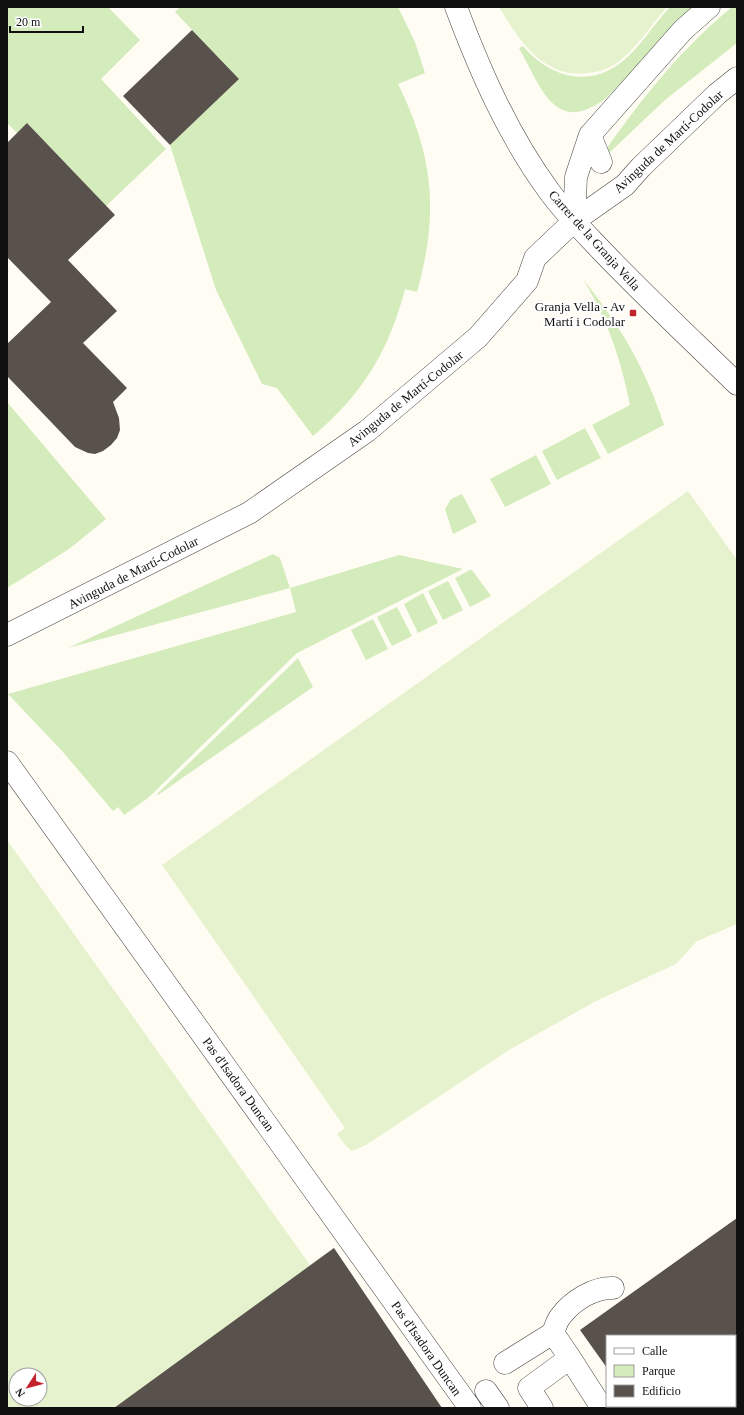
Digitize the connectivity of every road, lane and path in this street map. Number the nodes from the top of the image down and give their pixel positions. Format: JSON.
{"nodes":[{"id":1,"x":456,"y":7,"type":"edge"},
{"id":2,"x":709,"y":7,"type":"edge"},
{"id":3,"x":737,"y":78,"type":"edge"},
{"id":4,"x":590,"y":135,"type":"junction"},
{"id":5,"x":601,"y":162,"type":"dead end"},
{"id":6,"x":574,"y":221,"type":"junction"},
{"id":7,"x":737,"y":384,"type":"edge"},
{"id":8,"x":7,"y":635,"type":"edge"},
{"id":9,"x":7,"y":762,"type":"edge"},
{"id":10,"x":613,"y":1288,"type":"dead end"},
{"id":11,"x":552,"y":1333,"type":"junction"},
{"id":12,"x":570,"y":1358,"type":"junction"},
{"id":13,"x":505,"y":1363,"type":"dead end"},
{"id":14,"x":470,"y":1408,"type":"edge"},
{"id":15,"x":542,"y":1408,"type":"edge"},
{"id":16,"x":602,"y":1408,"type":"edge"}],
"edges":[{"from":1,"to":6,"type":"street","name":"Carrer de la Granja Vella"},
{"from":2,"to":4,"type":"street"},
{"from":3,"to":6,"type":"street","name":"Avinguda de Martí-Codolar"},
{"from":4,"to":5,"type":"street"},
{"from":4,"to":6,"type":"street"},
{"from":6,"to":7,"type":"street","name":"Carrer de la Granja Vella"},
{"from":6,"to":8,"type":"street","name":"Avinguda de Martí-Codolar"},
{"from":9,"to":14,"type":"street","name":"Pas d'Isadora Duncan"},
{"from":10,"to":11,"type":"street"},
{"from":11,"to":12,"type":"street"},
{"from":11,"to":13,"type":"street"},
{"from":12,"to":15,"type":"street"},
{"from":12,"to":16,"type":"street"}]}
